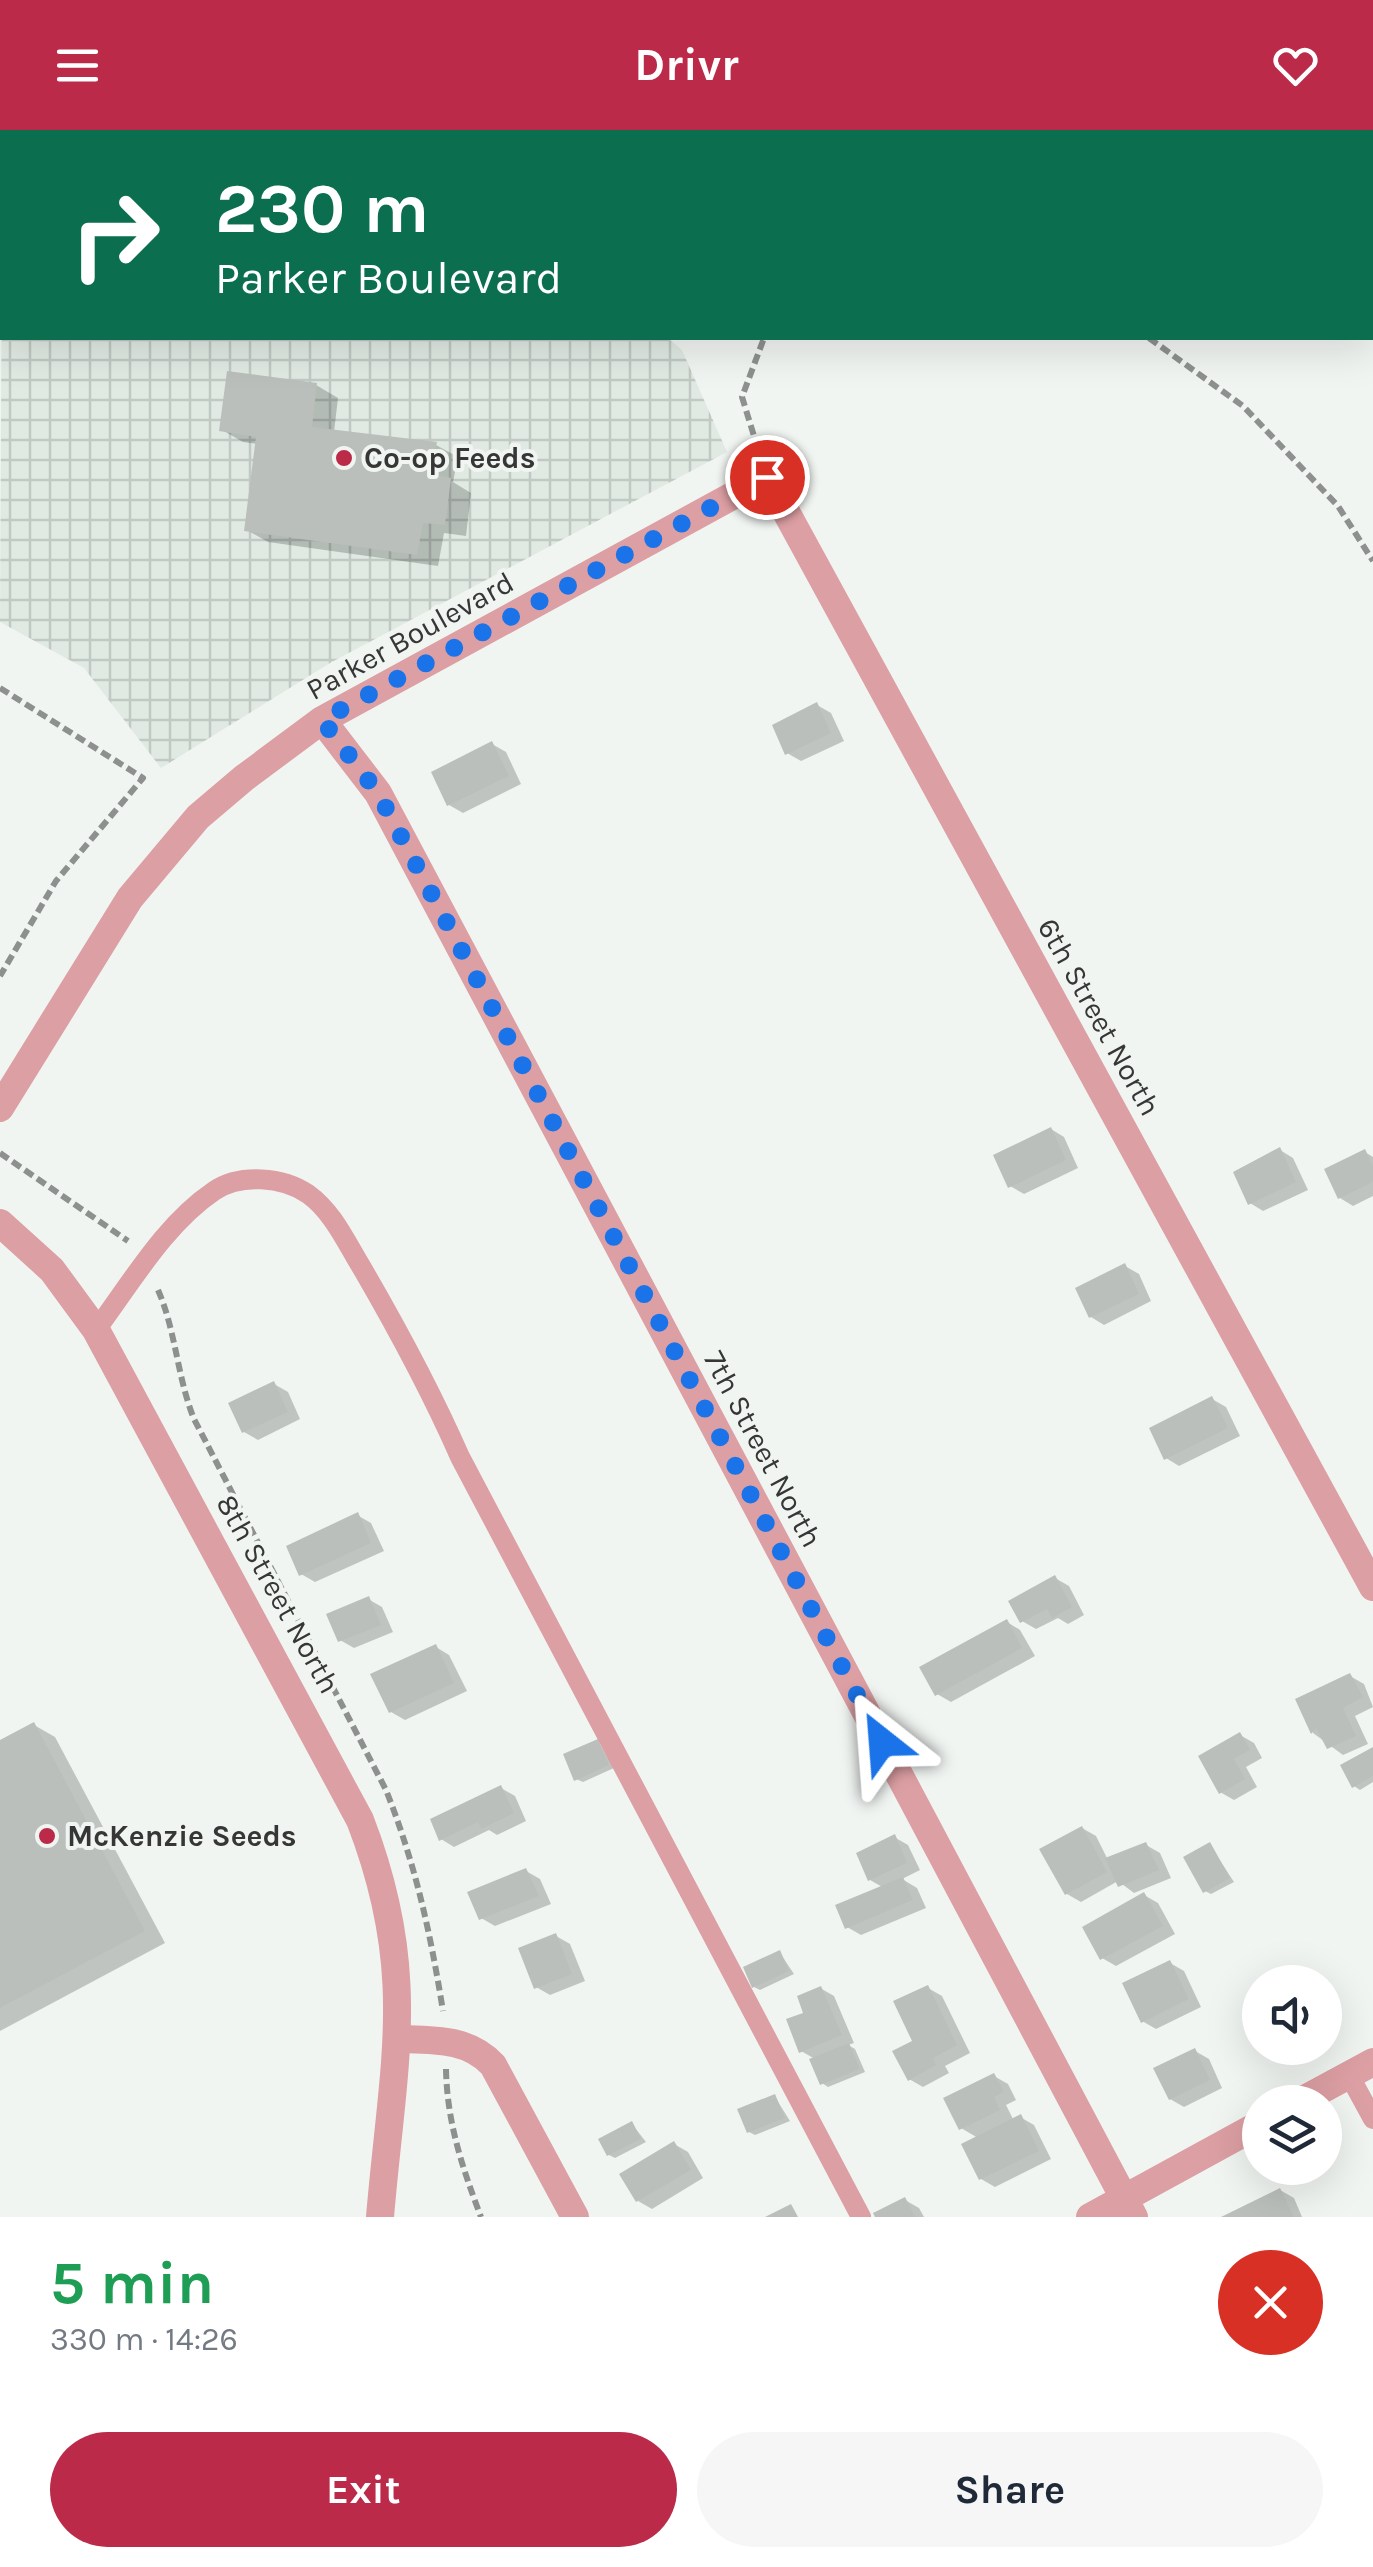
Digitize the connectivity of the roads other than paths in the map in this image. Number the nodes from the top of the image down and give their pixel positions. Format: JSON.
{"nodes":[{"id":1,"x":767,"y":477,"type":"joint"},
{"id":2,"x":322,"y":720,"type":"junction"},
{"id":3,"x":0,"y":1108,"type":"edge"},
{"id":4,"x":0,"y":1224,"type":"edge"},
{"id":5,"x":96,"y":1330,"type":"junction"},
{"id":6,"x":1373,"y":1587,"type":"edge"},
{"id":7,"x":399,"y":2040,"type":"junction"},
{"id":8,"x":1361,"y":2068,"type":"edge"},
{"id":9,"x":1330,"y":2085,"type":"edge"},
{"id":10,"x":1373,"y":2119,"type":"edge"},
{"id":11,"x":1242,"y":2136,"type":"edge"},
{"id":12,"x":1129,"y":2208,"type":"edge"},
{"id":13,"x":380,"y":2217,"type":"edge"},
{"id":14,"x":575,"y":2217,"type":"edge"},
{"id":15,"x":861,"y":2217,"type":"edge"},
{"id":16,"x":1090,"y":2217,"type":"edge"}],
"edges":[{"from":1,"to":2,"type":"street","name":"Parker Boulevard"},
{"from":1,"to":6,"type":"street","name":"6th Street North"},
{"from":2,"to":3,"type":"street","name":"Parker Boulevard"},
{"from":2,"to":12,"type":"street","name":"7th Street North"},
{"from":4,"to":5,"type":"street","name":"8th Street North"},
{"from":5,"to":7,"type":"street","name":"8th Street North"},
{"from":5,"to":15,"type":"lane"},
{"from":7,"to":13,"type":"street","name":"8th Street North"},
{"from":7,"to":14,"type":"street"},
{"from":8,"to":9,"type":"street"},
{"from":8,"to":10,"type":"lane"},
{"from":11,"to":12,"type":"street"},
{"from":12,"to":16,"type":"street"}]}
